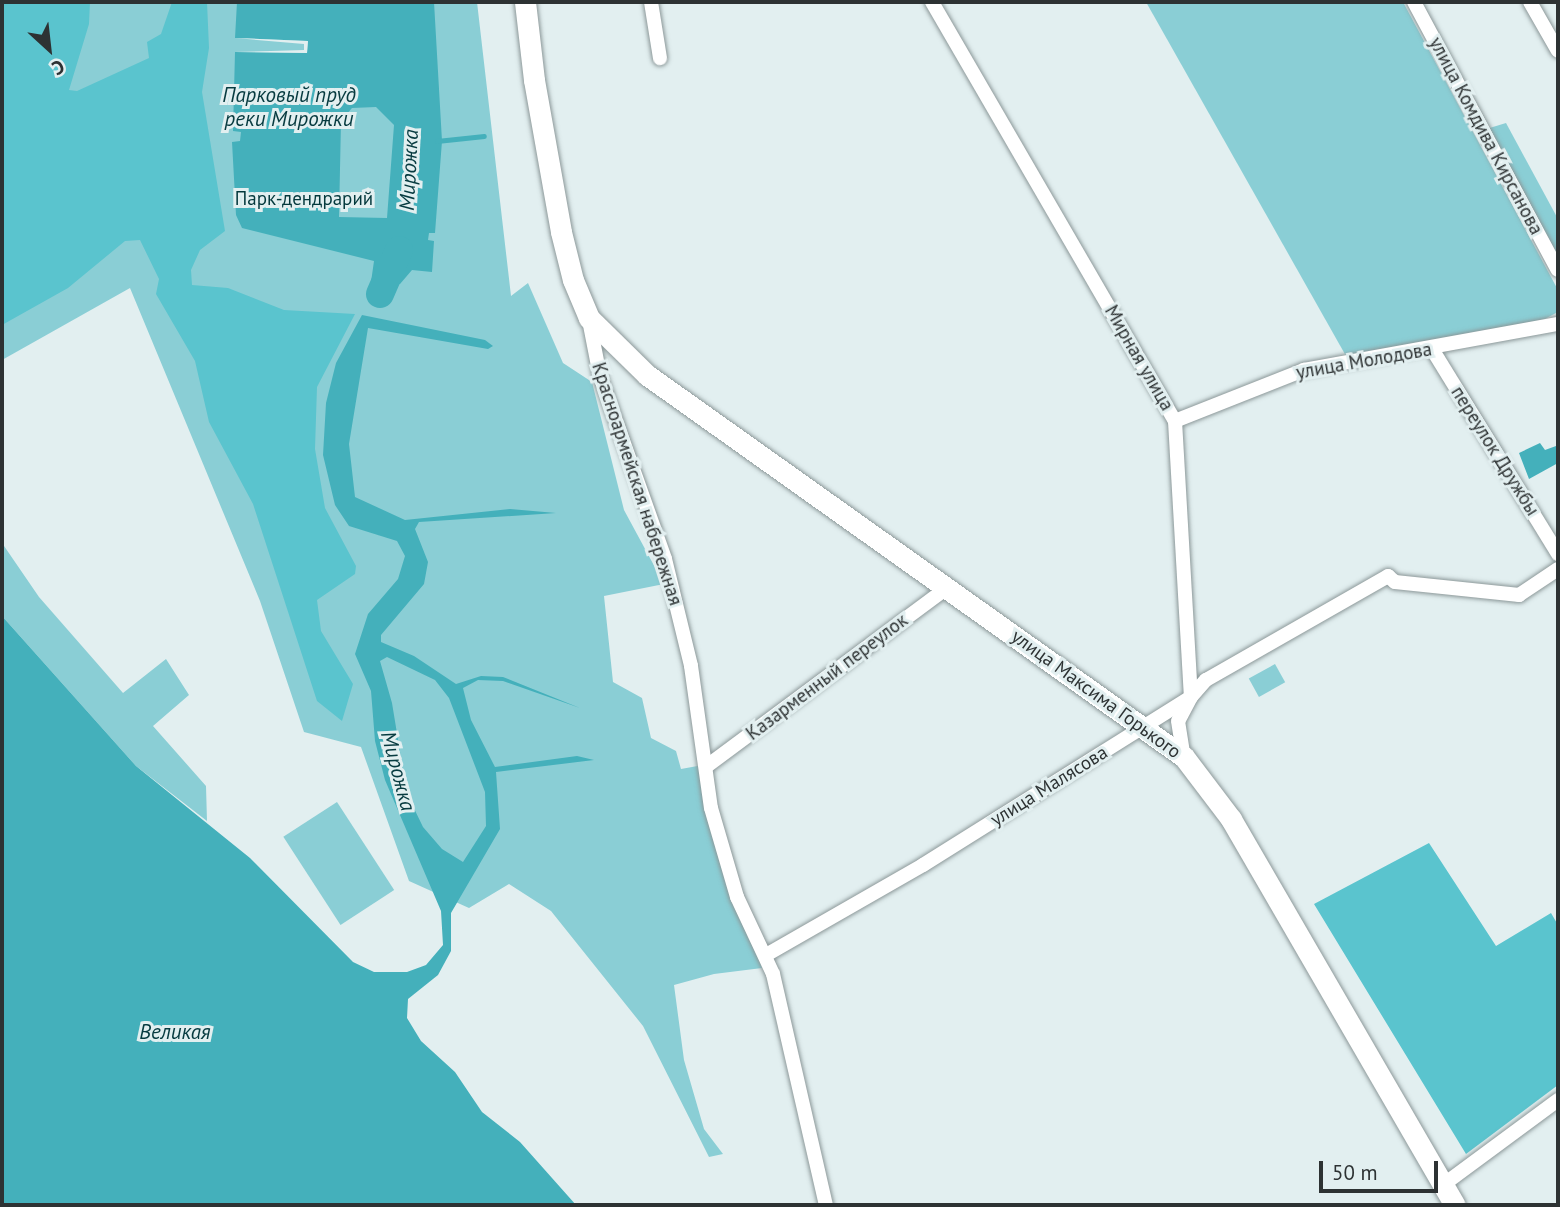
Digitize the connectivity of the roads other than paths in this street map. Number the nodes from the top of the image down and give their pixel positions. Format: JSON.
{"nodes":[{"id":1,"x":525,"y":2,"type":"edge"},
{"id":2,"x":651,"y":2,"type":"edge"},
{"id":3,"x":932,"y":2,"type":"edge"},
{"id":4,"x":1414,"y":2,"type":"edge"},
{"id":5,"x":1530,"y":2,"type":"edge"},
{"id":6,"x":1558,"y":51,"type":"edge"},
{"id":7,"x":660,"y":58,"type":"dead end"},
{"id":8,"x":1558,"y":270,"type":"edge"},
{"id":9,"x":589,"y":318,"type":"junction"},
{"id":10,"x":1558,"y":324,"type":"edge"},
{"id":11,"x":1432,"y":349,"type":"junction"},
{"id":12,"x":1175,"y":421,"type":"junction"},
{"id":13,"x":1558,"y":554,"type":"edge"},
{"id":14,"x":1558,"y":569,"type":"edge"},
{"id":15,"x":947,"y":588,"type":"junction"},
{"id":16,"x":1191,"y":696,"type":"junction"},
{"id":17,"x":1143,"y":726,"type":"junction"},
{"id":18,"x":1184,"y":757,"type":"junction"},
{"id":19,"x":707,"y":766,"type":"junction"},
{"id":20,"x":766,"y":954,"type":"junction"},
{"id":21,"x":1558,"y":1100,"type":"edge"},
{"id":22,"x":1443,"y":1185,"type":"junction"},
{"id":23,"x":826,"y":1205,"type":"edge"},
{"id":24,"x":1454,"y":1205,"type":"edge"}],
"edges":[{"from":1,"to":9,"type":"main road","name":"Красноармейская набережная"},
{"from":2,"to":7,"type":"street"},
{"from":3,"to":12,"type":"street","name":"Мирная улица"},
{"from":4,"to":8,"type":"street","name":"улица Комдива Кирсанова"},
{"from":5,"to":6,"type":"street"},
{"from":9,"to":15,"type":"main road","name":"улица Максима Горького"},
{"from":9,"to":19,"type":"street","name":"Красноармейская набережная"},
{"from":10,"to":11,"type":"street","name":"улица Молодова"},
{"from":11,"to":12,"type":"street","name":"улица Молодова"},
{"from":11,"to":13,"type":"street","name":"переулок Дружбы"},
{"from":12,"to":16,"type":"street","name":"Мирная улица"},
{"from":14,"to":16,"type":"street","name":"улица Малясова"},
{"from":15,"to":17,"type":"main road","name":"улица Максима Горького"},
{"from":15,"to":19,"type":"street","name":"Казарменный переулок"},
{"from":16,"to":17,"type":"street","name":"улица Малясова"},
{"from":16,"to":18,"type":"street","name":"Мирная улица"},
{"from":17,"to":18,"type":"main road","name":"улица Максима Горького"},
{"from":17,"to":20,"type":"street","name":"улица Малясова"},
{"from":18,"to":22,"type":"main road","name":"улица Максима Горького"},
{"from":19,"to":20,"type":"street","name":"Красноармейская набережная"},
{"from":20,"to":23,"type":"street","name":"Красноармейская набережная"},
{"from":21,"to":22,"type":"street"},
{"from":22,"to":24,"type":"main road","name":"улица Максима Горького"}]}
